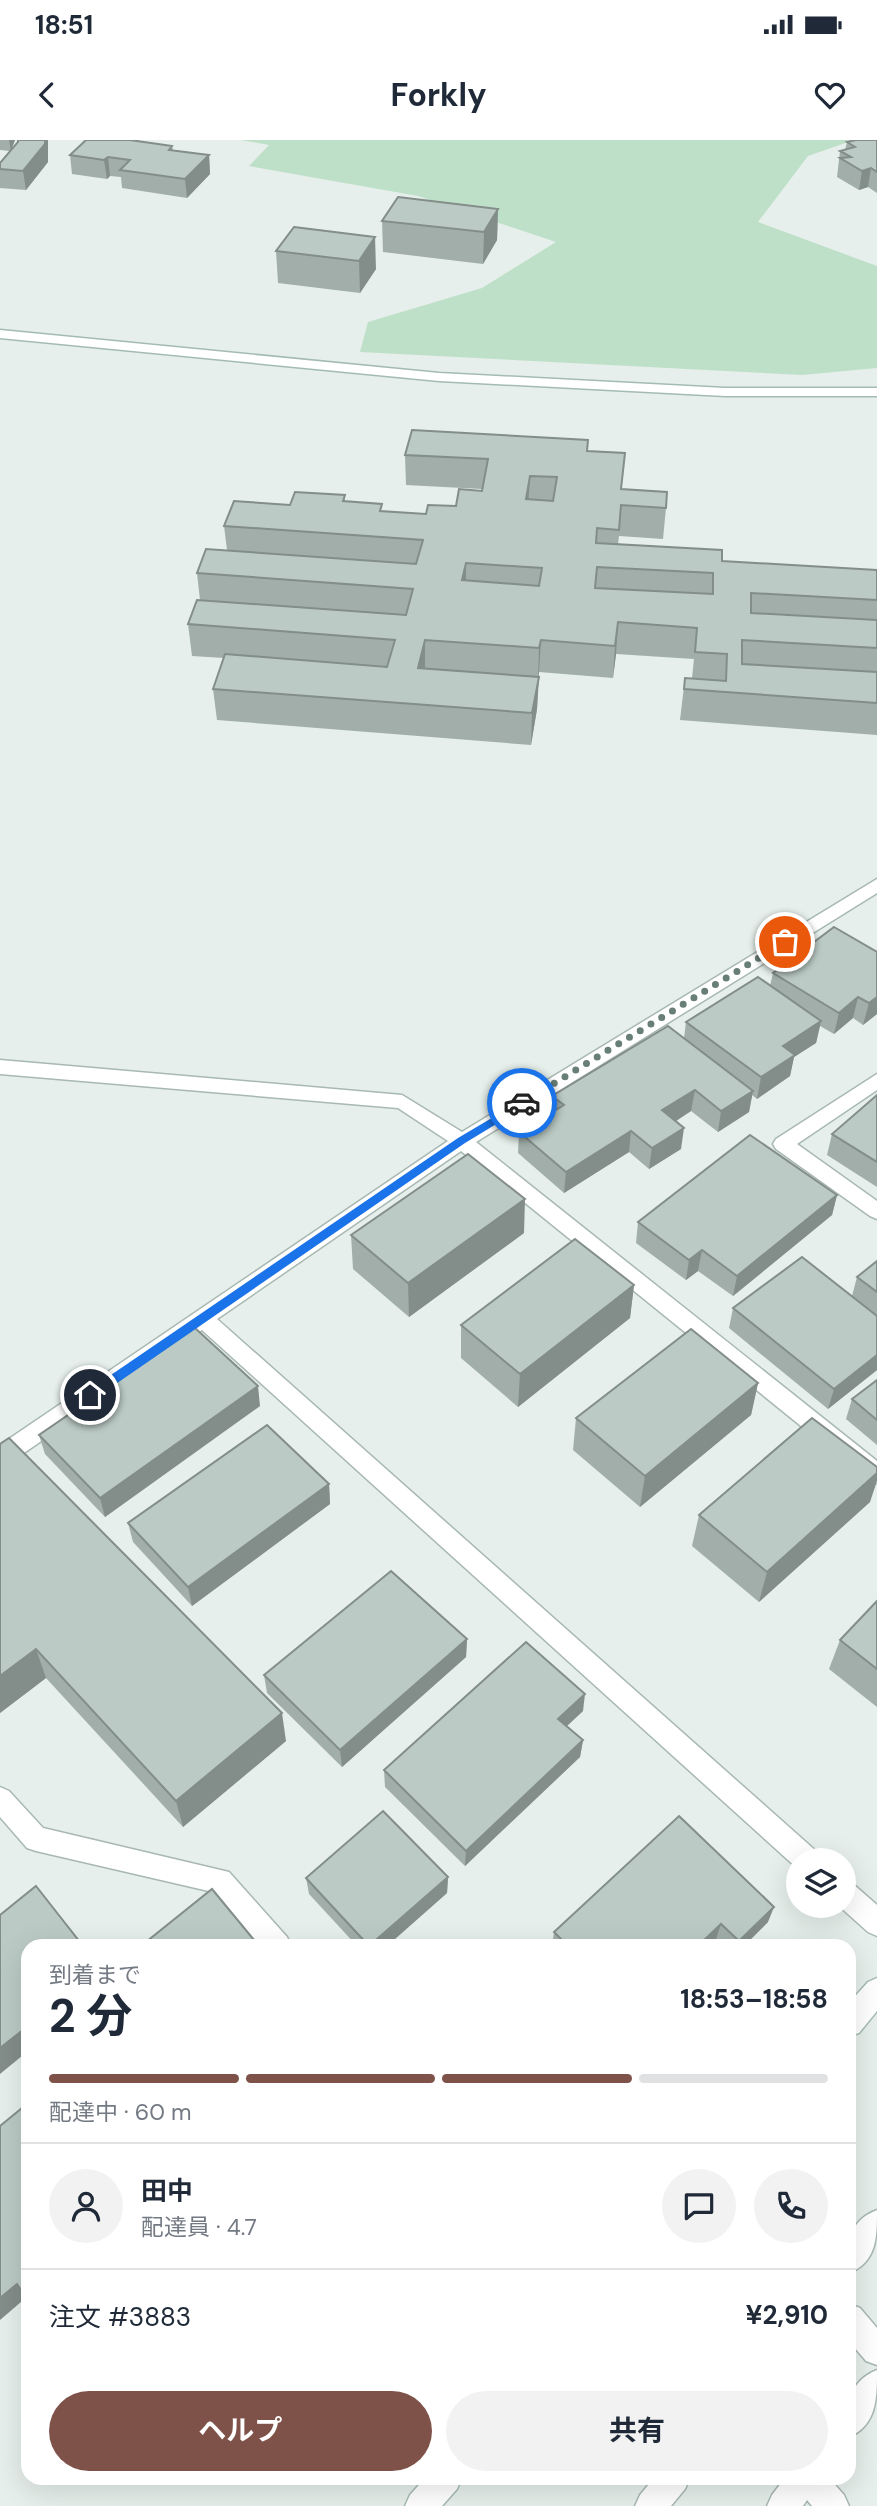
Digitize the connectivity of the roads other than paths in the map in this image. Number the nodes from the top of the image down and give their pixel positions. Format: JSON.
{"nodes":[{"id":1,"x":0,"y":334,"type":"edge"},
{"id":2,"x":877,"y":392,"type":"edge"},
{"id":3,"x":877,"y":885,"type":"edge"},
{"id":4,"x":0,"y":1067,"type":"edge"},
{"id":5,"x":877,"y":1081,"type":"edge"},
{"id":6,"x":462,"y":1141,"type":"junction"},
{"id":7,"x":877,"y":1211,"type":"edge"},
{"id":8,"x":202,"y":1318,"type":"junction"},
{"id":9,"x":0,"y":1457,"type":"edge"},
{"id":10,"x":877,"y":1474,"type":"edge"},
{"id":11,"x":0,"y":1799,"type":"edge"},
{"id":12,"x":794,"y":1848,"type":"edge"},
{"id":13,"x":856,"y":1903,"type":"edge"},
{"id":14,"x":877,"y":1923,"type":"edge"},
{"id":15,"x":272,"y":1939,"type":"edge"},
{"id":16,"x":877,"y":1991,"type":"edge"},
{"id":17,"x":856,"y":2015,"type":"edge"},
{"id":18,"x":877,"y":2224,"type":"edge"},
{"id":19,"x":856,"y":2250,"type":"edge"},
{"id":20,"x":856,"y":2327,"type":"edge"},
{"id":21,"x":877,"y":2350,"type":"edge"},
{"id":22,"x":877,"y":2385,"type":"edge"},
{"id":23,"x":856,"y":2413,"type":"edge"},
{"id":24,"x":440,"y":2485,"type":"edge"},
{"id":25,"x":801,"y":2485,"type":"edge"},
{"id":26,"x":814,"y":2485,"type":"edge"},
{"id":27,"x":421,"y":2506,"type":"edge"},
{"id":28,"x":783,"y":2506,"type":"edge"},
{"id":29,"x":833,"y":2506,"type":"edge"}],
"edges":[{"from":1,"to":2,"type":"street"},
{"from":3,"to":6,"type":"street"},
{"from":4,"to":6,"type":"street"},
{"from":5,"to":7,"type":"street"},
{"from":6,"to":8,"type":"street"},
{"from":6,"to":10,"type":"street"},
{"from":8,"to":9,"type":"street"},
{"from":8,"to":12,"type":"street"},
{"from":11,"to":15,"type":"street"},
{"from":13,"to":14,"type":"street"},
{"from":16,"to":17,"type":"street"},
{"from":18,"to":19,"type":"street"},
{"from":20,"to":21,"type":"street"},
{"from":22,"to":23,"type":"street"},
{"from":24,"to":27,"type":"street"},
{"from":25,"to":28,"type":"street"},
{"from":26,"to":29,"type":"street"}]}
